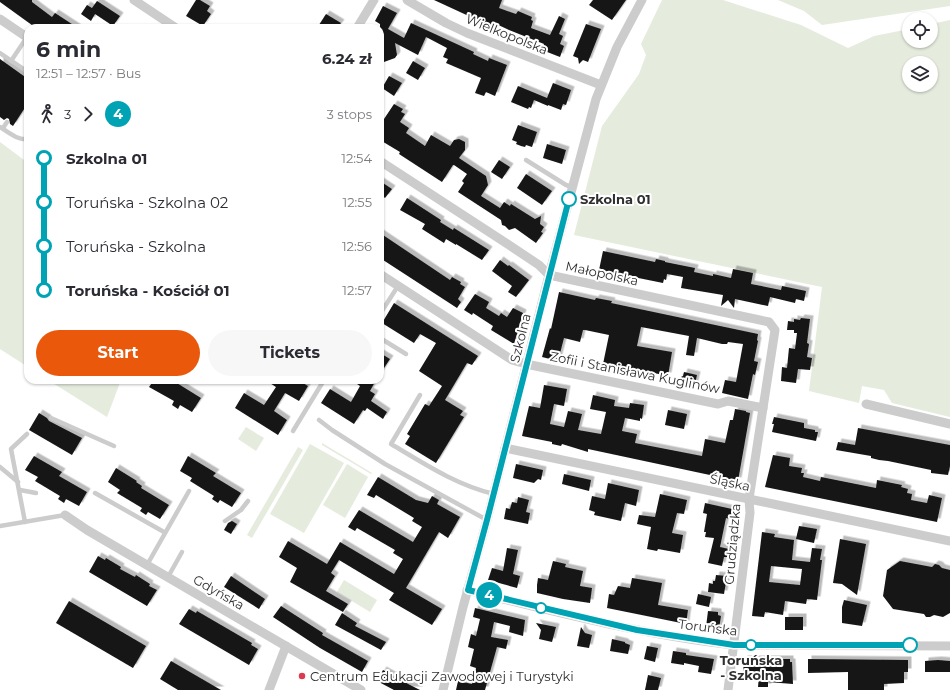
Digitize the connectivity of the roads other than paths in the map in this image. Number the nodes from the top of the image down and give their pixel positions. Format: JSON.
{"nodes":[{"id":1,"x":134,"y":0,"type":"edge"},
{"id":2,"x":374,"y":0,"type":"edge"},
{"id":3,"x":407,"y":0,"type":"edge"},
{"id":4,"x":642,"y":0,"type":"edge"},
{"id":5,"x":0,"y":19,"type":"edge"},
{"id":6,"x":170,"y":24,"type":"edge"},
{"id":7,"x":359,"y":24,"type":"edge"},
{"id":8,"x":24,"y":35,"type":"edge"},
{"id":9,"x":24,"y":43,"type":"edge"},
{"id":10,"x":0,"y":53,"type":"edge"},
{"id":11,"x":13,"y":64,"type":"junction"},
{"id":12,"x":24,"y":70,"type":"edge"},
{"id":13,"x":601,"y":85,"type":"junction"},
{"id":14,"x":7,"y":122,"type":"dead end"},
{"id":15,"x":1,"y":128,"type":"edge"},
{"id":16,"x":24,"y":140,"type":"edge"},
{"id":17,"x":526,"y":160,"type":"dead end"},
{"id":18,"x":384,"y":163,"type":"edge"},
{"id":19,"x":572,"y":187,"type":"junction"},
{"id":20,"x":549,"y":274,"type":"junction"},
{"id":21,"x":384,"y":277,"type":"edge"},
{"id":22,"x":398,"y":286,"type":"junction"},
{"id":23,"x":384,"y":308,"type":"edge"},
{"id":24,"x":775,"y":330,"type":"joint"},
{"id":25,"x":384,"y":340,"type":"edge"},
{"id":26,"x":406,"y":354,"type":"dead end"},
{"id":27,"x":526,"y":364,"type":"junction"},
{"id":28,"x":322,"y":384,"type":"edge"},
{"id":29,"x":420,"y":396,"type":"dead end"},
{"id":30,"x":866,"y":404,"type":"dead end"},
{"id":31,"x":763,"y":408,"type":"junction"},
{"id":32,"x":51,"y":418,"type":"dead end"},
{"id":33,"x":319,"y":420,"type":"dead end"},
{"id":34,"x":950,"y":424,"type":"edge"},
{"id":35,"x":293,"y":431,"type":"dead end"},
{"id":36,"x":27,"y":434,"type":"dead end"},
{"id":37,"x":114,"y":446,"type":"dead end"},
{"id":38,"x":506,"y":448,"type":"junction"},
{"id":39,"x":0,"y":466,"type":"edge"},
{"id":40,"x":18,"y":482,"type":"junction"},
{"id":41,"x":20,"y":490,"type":"junction"},
{"id":42,"x":189,"y":492,"type":"dead end"},
{"id":43,"x":36,"y":493,"type":"dead end"},
{"id":44,"x":95,"y":493,"type":"dead end"},
{"id":45,"x":494,"y":494,"type":"junction"},
{"id":46,"x":749,"y":499,"type":"junction"},
{"id":47,"x":248,"y":501,"type":"dead end"},
{"id":48,"x":65,"y":515,"type":"joint"},
{"id":49,"x":487,"y":520,"type":"junction"},
{"id":50,"x":225,"y":521,"type":"dead end"},
{"id":51,"x":26,"y":522,"type":"junction"},
{"id":52,"x":0,"y":526,"type":"edge"},
{"id":53,"x":164,"y":532,"type":"junction"},
{"id":54,"x":950,"y":541,"type":"edge"},
{"id":55,"x":182,"y":552,"type":"dead end"},
{"id":56,"x":147,"y":565,"type":"junction"},
{"id":57,"x":168,"y":577,"type":"junction"},
{"id":58,"x":468,"y":590,"type":"junction"},
{"id":59,"x":734,"y":645,"type":"junction"},
{"id":60,"x":286,"y":646,"type":"junction"},
{"id":61,"x":950,"y":646,"type":"edge"},
{"id":62,"x":269,"y":690,"type":"edge"},
{"id":63,"x":361,"y":690,"type":"edge"},
{"id":64,"x":443,"y":690,"type":"edge"},
{"id":65,"x":728,"y":690,"type":"edge"}],
"edges":[{"from":1,"to":6,"type":"street"},
{"from":2,"to":7,"type":"street"},
{"from":3,"to":13,"type":"street","name":"Wielkopolska"},
{"from":4,"to":13,"type":"street","name":"Szkolna"},
{"from":5,"to":8,"type":"street"},
{"from":9,"to":11,"type":"lane"},
{"from":10,"to":11,"type":"lane"},
{"from":11,"to":12,"type":"lane"},
{"from":13,"to":19,"type":"street","name":"Szkolna"},
{"from":14,"to":15,"type":"lane"},
{"from":15,"to":16,"type":"lane"},
{"from":17,"to":19,"type":"lane"},
{"from":18,"to":20,"type":"street","name":"Małopolska"},
{"from":19,"to":20,"type":"street","name":"Szkolna"},
{"from":20,"to":24,"type":"street","name":"Małopolska"},
{"from":20,"to":27,"type":"street","name":"Szkolna"},
{"from":21,"to":22,"type":"street","name":"Zofii i Stanisława Kuglinów"},
{"from":22,"to":23,"type":"lane"},
{"from":22,"to":27,"type":"street","name":"Zofii i Stanisława Kuglinów"},
{"from":24,"to":31,"type":"street","name":"Grudziądzka"},
{"from":25,"to":26,"type":"lane"},
{"from":27,"to":31,"type":"street","name":"Zofii i Stanisława Kuglinów"},
{"from":27,"to":38,"type":"street","name":"Szkolna"},
{"from":28,"to":35,"type":"lane"},
{"from":29,"to":45,"type":"lane"},
{"from":30,"to":34,"type":"street"},
{"from":31,"to":46,"type":"street","name":"Grudziądzka"},
{"from":32,"to":37,"type":"lane"},
{"from":33,"to":49,"type":"lane"},
{"from":36,"to":40,"type":"lane"},
{"from":38,"to":45,"type":"street","name":"Szkolna"},
{"from":38,"to":46,"type":"street","name":"Śląska"},
{"from":39,"to":40,"type":"lane"},
{"from":40,"to":41,"type":"lane"},
{"from":41,"to":43,"type":"lane"},
{"from":41,"to":51,"type":"lane"},
{"from":42,"to":53,"type":"lane"},
{"from":44,"to":53,"type":"lane"},
{"from":45,"to":49,"type":"street","name":"Szkolna"},
{"from":46,"to":54,"type":"street","name":"Śląska"},
{"from":46,"to":59,"type":"street","name":"Grudziądzka"},
{"from":47,"to":50,"type":"lane"},
{"from":48,"to":51,"type":"lane"},
{"from":48,"to":56,"type":"street","name":"Gdyńska"},
{"from":49,"to":58,"type":"street","name":"Szkolna"},
{"from":51,"to":52,"type":"lane"},
{"from":53,"to":56,"type":"lane"},
{"from":55,"to":57,"type":"lane"},
{"from":56,"to":57,"type":"street","name":"Gdyńska"},
{"from":57,"to":60,"type":"street","name":"Gdyńska"},
{"from":58,"to":59,"type":"street","name":"Toruńska"},
{"from":58,"to":64,"type":"street","name":"Szkolna"},
{"from":59,"to":61,"type":"street","name":"Toruńska"},
{"from":59,"to":65,"type":"street","name":"Grudziądzka"},
{"from":60,"to":62,"type":"street"},
{"from":60,"to":63,"type":"street","name":"Gdyńska"}]}
